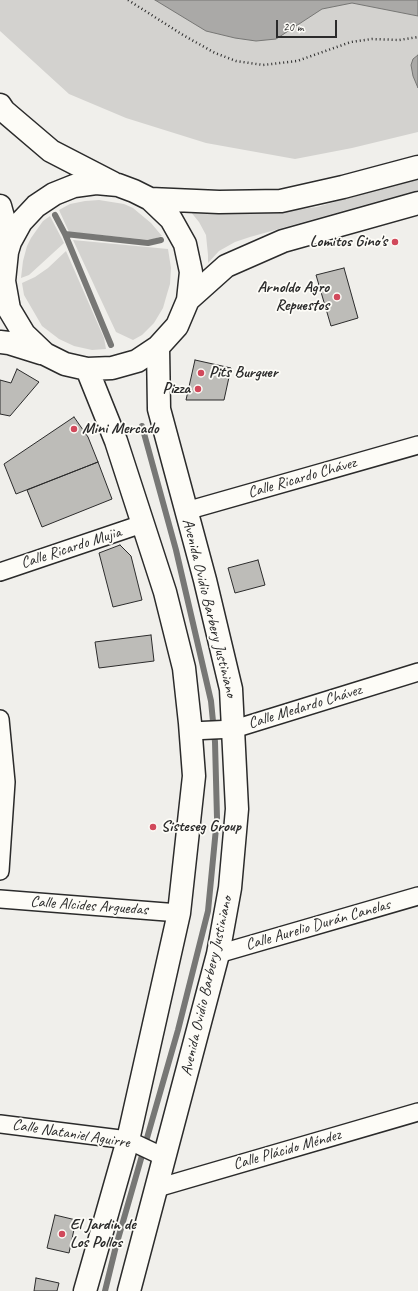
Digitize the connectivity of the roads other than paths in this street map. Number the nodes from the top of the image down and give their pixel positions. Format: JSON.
{"nodes":[{"id":1,"x":0,"y":105,"type":"edge"},
{"id":2,"x":418,"y":167,"type":"edge"},
{"id":3,"x":118,"y":186,"type":"junction"},
{"id":4,"x":150,"y":199,"type":"junction"},
{"id":5,"x":418,"y":203,"type":"edge"},
{"id":6,"x":0,"y":206,"type":"edge"},
{"id":7,"x":6,"y":250,"type":"edge"},
{"id":8,"x":188,"y":300,"type":"junction"},
{"id":9,"x":0,"y":342,"type":"edge"},
{"id":10,"x":158,"y":347,"type":"junction"},
{"id":11,"x":45,"y":354,"type":"junction"},
{"id":12,"x":87,"y":369,"type":"junction"},
{"id":13,"x":418,"y":445,"type":"edge"},
{"id":14,"x":186,"y":511,"type":"junction"},
{"id":15,"x":142,"y":524,"type":"junction"},
{"id":16,"x":0,"y":572,"type":"edge"},
{"id":17,"x":418,"y":672,"type":"edge"},
{"id":18,"x":0,"y":719,"type":"edge"},
{"id":19,"x":213,"y":730,"type":"junction"},
{"id":20,"x":0,"y":871,"type":"edge"},
{"id":21,"x":418,"y":896,"type":"edge"},
{"id":22,"x":0,"y":899,"type":"edge"},
{"id":23,"x":179,"y":913,"type":"junction"},
{"id":24,"x":218,"y":954,"type":"junction"},
{"id":25,"x":418,"y":1112,"type":"edge"},
{"id":26,"x":0,"y":1124,"type":"edge"},
{"id":27,"x":145,"y":1148,"type":"junction"},
{"id":28,"x":157,"y":1188,"type":"junction"},
{"id":29,"x":85,"y":1291,"type":"edge"},
{"id":30,"x":129,"y":1291,"type":"edge"}],
"edges":[{"from":1,"to":3,"type":"street"},
{"from":2,"to":4,"type":"street"},
{"from":3,"to":4,"type":"street"},
{"from":3,"to":7,"type":"street"},
{"from":4,"to":8,"type":"street"},
{"from":5,"to":8,"type":"street"},
{"from":6,"to":7,"type":"street"},
{"from":7,"to":11,"type":"street"},
{"from":8,"to":10,"type":"street"},
{"from":9,"to":11,"type":"street"},
{"from":10,"to":12,"type":"street"},
{"from":10,"to":14,"type":"street","name":"Avenida Ovidio Barbery Justiniano"},
{"from":11,"to":12,"type":"street"},
{"from":12,"to":15,"type":"street","name":"Avenida Ovidio Barbery Justiniano"},
{"from":13,"to":14,"type":"street","name":"Calle Ricardo Chávez"},
{"from":14,"to":19,"type":"street","name":"Avenida Ovidio Barbery Justiniano"},
{"from":15,"to":16,"type":"street","name":"Calle Ricardo Mujia"},
{"from":15,"to":19,"type":"street","name":"Avenida Ovidio Barbery Justiniano"},
{"from":17,"to":19,"type":"street","name":"Calle Medardo Chávez"},
{"from":18,"to":20,"type":"street"},
{"from":19,"to":23,"type":"street","name":"Avenida Ovidio Barbery Justiniano"},
{"from":19,"to":24,"type":"street","name":"Avenida Ovidio Barbery Justiniano"},
{"from":21,"to":24,"type":"street","name":"Calle Aurelio Durán Canelas"},
{"from":22,"to":23,"type":"street","name":"Calle Alcides Arguedas"},
{"from":23,"to":27,"type":"street","name":"Avenida Ovidio Barbery Justiniano"},
{"from":24,"to":27,"type":"street","name":"Avenida Ovidio Barbery Justiniano"},
{"from":25,"to":28,"type":"street","name":"Calle Plácido Méndez"},
{"from":26,"to":27,"type":"street","name":"Calle Nataniel Aguirre"},
{"from":27,"to":28,"type":"street","name":"Avenida Ovidio Barbery Justiniano"},
{"from":27,"to":29,"type":"street","name":"Avenida Ovidio Barbery Justiniano"},
{"from":28,"to":30,"type":"street","name":"Avenida Ovidio Barbery Justiniano"}]}
